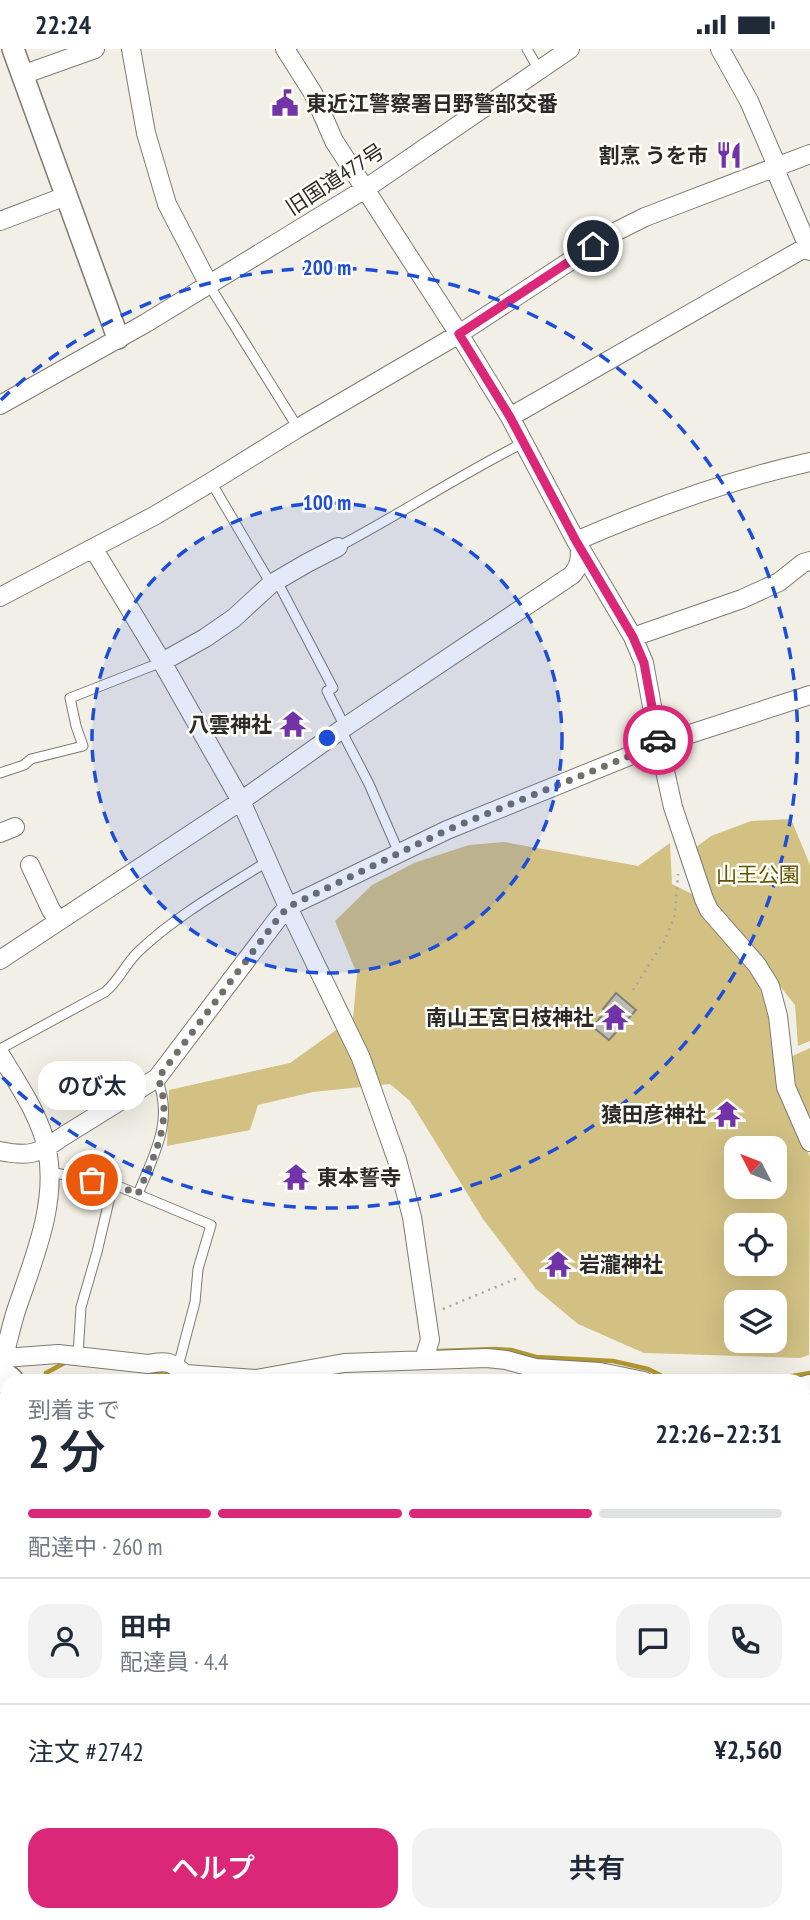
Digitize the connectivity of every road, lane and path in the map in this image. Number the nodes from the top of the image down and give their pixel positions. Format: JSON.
{"nodes":[{"id":1,"x":13,"y":49,"type":"edge"},
{"id":2,"x":95,"y":49,"type":"edge"},
{"id":3,"x":131,"y":49,"type":"edge"},
{"id":4,"x":285,"y":49,"type":"edge"},
{"id":5,"x":527,"y":49,"type":"edge"},
{"id":6,"x":570,"y":49,"type":"edge"},
{"id":7,"x":720,"y":49,"type":"edge"},
{"id":8,"x":539,"y":70,"type":"junction"},
{"id":9,"x":22,"y":75,"type":"junction"},
{"id":10,"x":810,"y":154,"type":"edge"},
{"id":11,"x":776,"y":166,"type":"junction"},
{"id":12,"x":365,"y":189,"type":"junction"},
{"id":13,"x":66,"y":195,"type":"junction"},
{"id":14,"x":0,"y":221,"type":"edge"},
{"id":15,"x":809,"y":249,"type":"edge"},
{"id":16,"x":209,"y":285,"type":"junction"},
{"id":17,"x":459,"y":334,"type":"junction"},
{"id":18,"x":118,"y":338,"type":"junction"},
{"id":19,"x":0,"y":405,"type":"edge"},
{"id":20,"x":510,"y":417,"type":"junction"},
{"id":21,"x":298,"y":428,"type":"junction"},
{"id":22,"x":523,"y":443,"type":"junction"},
{"id":23,"x":810,"y":462,"type":"edge"},
{"id":24,"x":211,"y":482,"type":"junction"},
{"id":25,"x":578,"y":544,"type":"junction"},
{"id":26,"x":338,"y":547,"type":"joint"},
{"id":27,"x":93,"y":548,"type":"junction"},
{"id":28,"x":810,"y":561,"type":"edge"},
{"id":29,"x":274,"y":583,"type":"junction"},
{"id":30,"x":0,"y":597,"type":"edge"},
{"id":31,"x":633,"y":637,"type":"junction"},
{"id":32,"x":162,"y":662,"type":"junction"},
{"id":33,"x":810,"y":695,"type":"edge"},
{"id":34,"x":343,"y":729,"type":"junction"},
{"id":35,"x":659,"y":744,"type":"junction"},
{"id":36,"x":0,"y":773,"type":"edge"},
{"id":37,"x":241,"y":801,"type":"junction"},
{"id":38,"x":399,"y":853,"type":"junction"},
{"id":39,"x":268,"y":861,"type":"junction"},
{"id":40,"x":30,"y":865,"type":"dead end"},
{"id":41,"x":678,"y":867,"type":"dead end"},
{"id":42,"x":288,"y":907,"type":"junction"},
{"id":43,"x":59,"y":921,"type":"junction"},
{"id":44,"x":0,"y":960,"type":"edge"},
{"id":45,"x":633,"y":990,"type":"dead end"},
{"id":46,"x":0,"y":1051,"type":"edge"},
{"id":47,"x":158,"y":1078,"type":"junction"},
{"id":48,"x":810,"y":1142,"type":"edge"},
{"id":49,"x":47,"y":1148,"type":"junction"},
{"id":50,"x":0,"y":1151,"type":"edge"},
{"id":51,"x":50,"y":1172,"type":"junction"},
{"id":52,"x":113,"y":1184,"type":"junction"},
{"id":53,"x":138,"y":1194,"type":"junction"},
{"id":54,"x":520,"y":1277,"type":"dead end"},
{"id":55,"x":427,"y":1315,"type":"junction"},
{"id":56,"x":78,"y":1355,"type":"junction"},
{"id":57,"x":424,"y":1359,"type":"junction"},
{"id":58,"x":178,"y":1367,"type":"junction"},
{"id":59,"x":3,"y":1370,"type":"edge"},
{"id":60,"x":185,"y":1374,"type":"edge"},
{"id":61,"x":280,"y":1374,"type":"edge"},
{"id":62,"x":325,"y":1374,"type":"edge"},
{"id":63,"x":610,"y":1374,"type":"edge"}],
"edges":[{"from":1,"to":9,"type":"street"},
{"from":2,"to":9,"type":"street"},
{"from":3,"to":16,"type":"street"},
{"from":4,"to":12,"type":"street"},
{"from":5,"to":8,"type":"lane"},
{"from":6,"to":8,"type":"street","name":"旧国道477号"},
{"from":7,"to":11,"type":"street"},
{"from":8,"to":12,"type":"street","name":"旧国道477号"},
{"from":9,"to":13,"type":"street"},
{"from":10,"to":11,"type":"street"},
{"from":11,"to":15,"type":"street"},
{"from":11,"to":17,"type":"street"},
{"from":12,"to":16,"type":"street","name":"旧国道477号"},
{"from":12,"to":17,"type":"street"},
{"from":13,"to":14,"type":"street"},
{"from":13,"to":18,"type":"street"},
{"from":15,"to":20,"type":"street"},
{"from":16,"to":18,"type":"street","name":"旧国道477号"},
{"from":16,"to":21,"type":"lane"},
{"from":17,"to":20,"type":"street"},
{"from":17,"to":21,"type":"street"},
{"from":18,"to":19,"type":"street","name":"旧国道477号"},
{"from":20,"to":22,"type":"street"},
{"from":21,"to":24,"type":"street"},
{"from":22,"to":25,"type":"street"},
{"from":22,"to":26,"type":"lane"},
{"from":23,"to":25,"type":"street"},
{"from":24,"to":27,"type":"street"},
{"from":24,"to":29,"type":"lane"},
{"from":25,"to":31,"type":"street"},
{"from":25,"to":34,"type":"street"},
{"from":26,"to":29,"type":"street"},
{"from":27,"to":30,"type":"street"},
{"from":27,"to":32,"type":"street"},
{"from":28,"to":31,"type":"street"},
{"from":29,"to":32,"type":"street"},
{"from":29,"to":34,"type":"lane"},
{"from":31,"to":35,"type":"street"},
{"from":32,"to":36,"type":"lane"},
{"from":32,"to":37,"type":"street"},
{"from":33,"to":35,"type":"street"},
{"from":34,"to":37,"type":"street"},
{"from":34,"to":38,"type":"lane"},
{"from":35,"to":38,"type":"street"},
{"from":35,"to":48,"type":"street"},
{"from":37,"to":39,"type":"street"},
{"from":37,"to":43,"type":"street"},
{"from":38,"to":42,"type":"street"},
{"from":39,"to":42,"type":"street"},
{"from":39,"to":46,"type":"lane"},
{"from":40,"to":43,"type":"street"},
{"from":41,"to":45,"type":"path"},
{"from":42,"to":47,"type":"street"},
{"from":42,"to":55,"type":"street"},
{"from":43,"to":44,"type":"street"},
{"from":46,"to":49,"type":"street"},
{"from":47,"to":49,"type":"street"},
{"from":47,"to":53,"type":"lane"},
{"from":49,"to":50,"type":"street"},
{"from":49,"to":51,"type":"street"},
{"from":51,"to":52,"type":"lane"},
{"from":51,"to":59,"type":"street"},
{"from":52,"to":53,"type":"lane"},
{"from":52,"to":56,"type":"lane"},
{"from":53,"to":58,"type":"lane"},
{"from":54,"to":55,"type":"path"},
{"from":55,"to":57,"type":"street"},
{"from":56,"to":58,"type":"street"},
{"from":56,"to":59,"type":"street"},
{"from":57,"to":62,"type":"street"},
{"from":57,"to":63,"type":"street"},
{"from":58,"to":60,"type":"street"},
{"from":61,"to":62,"type":"street"}]}
